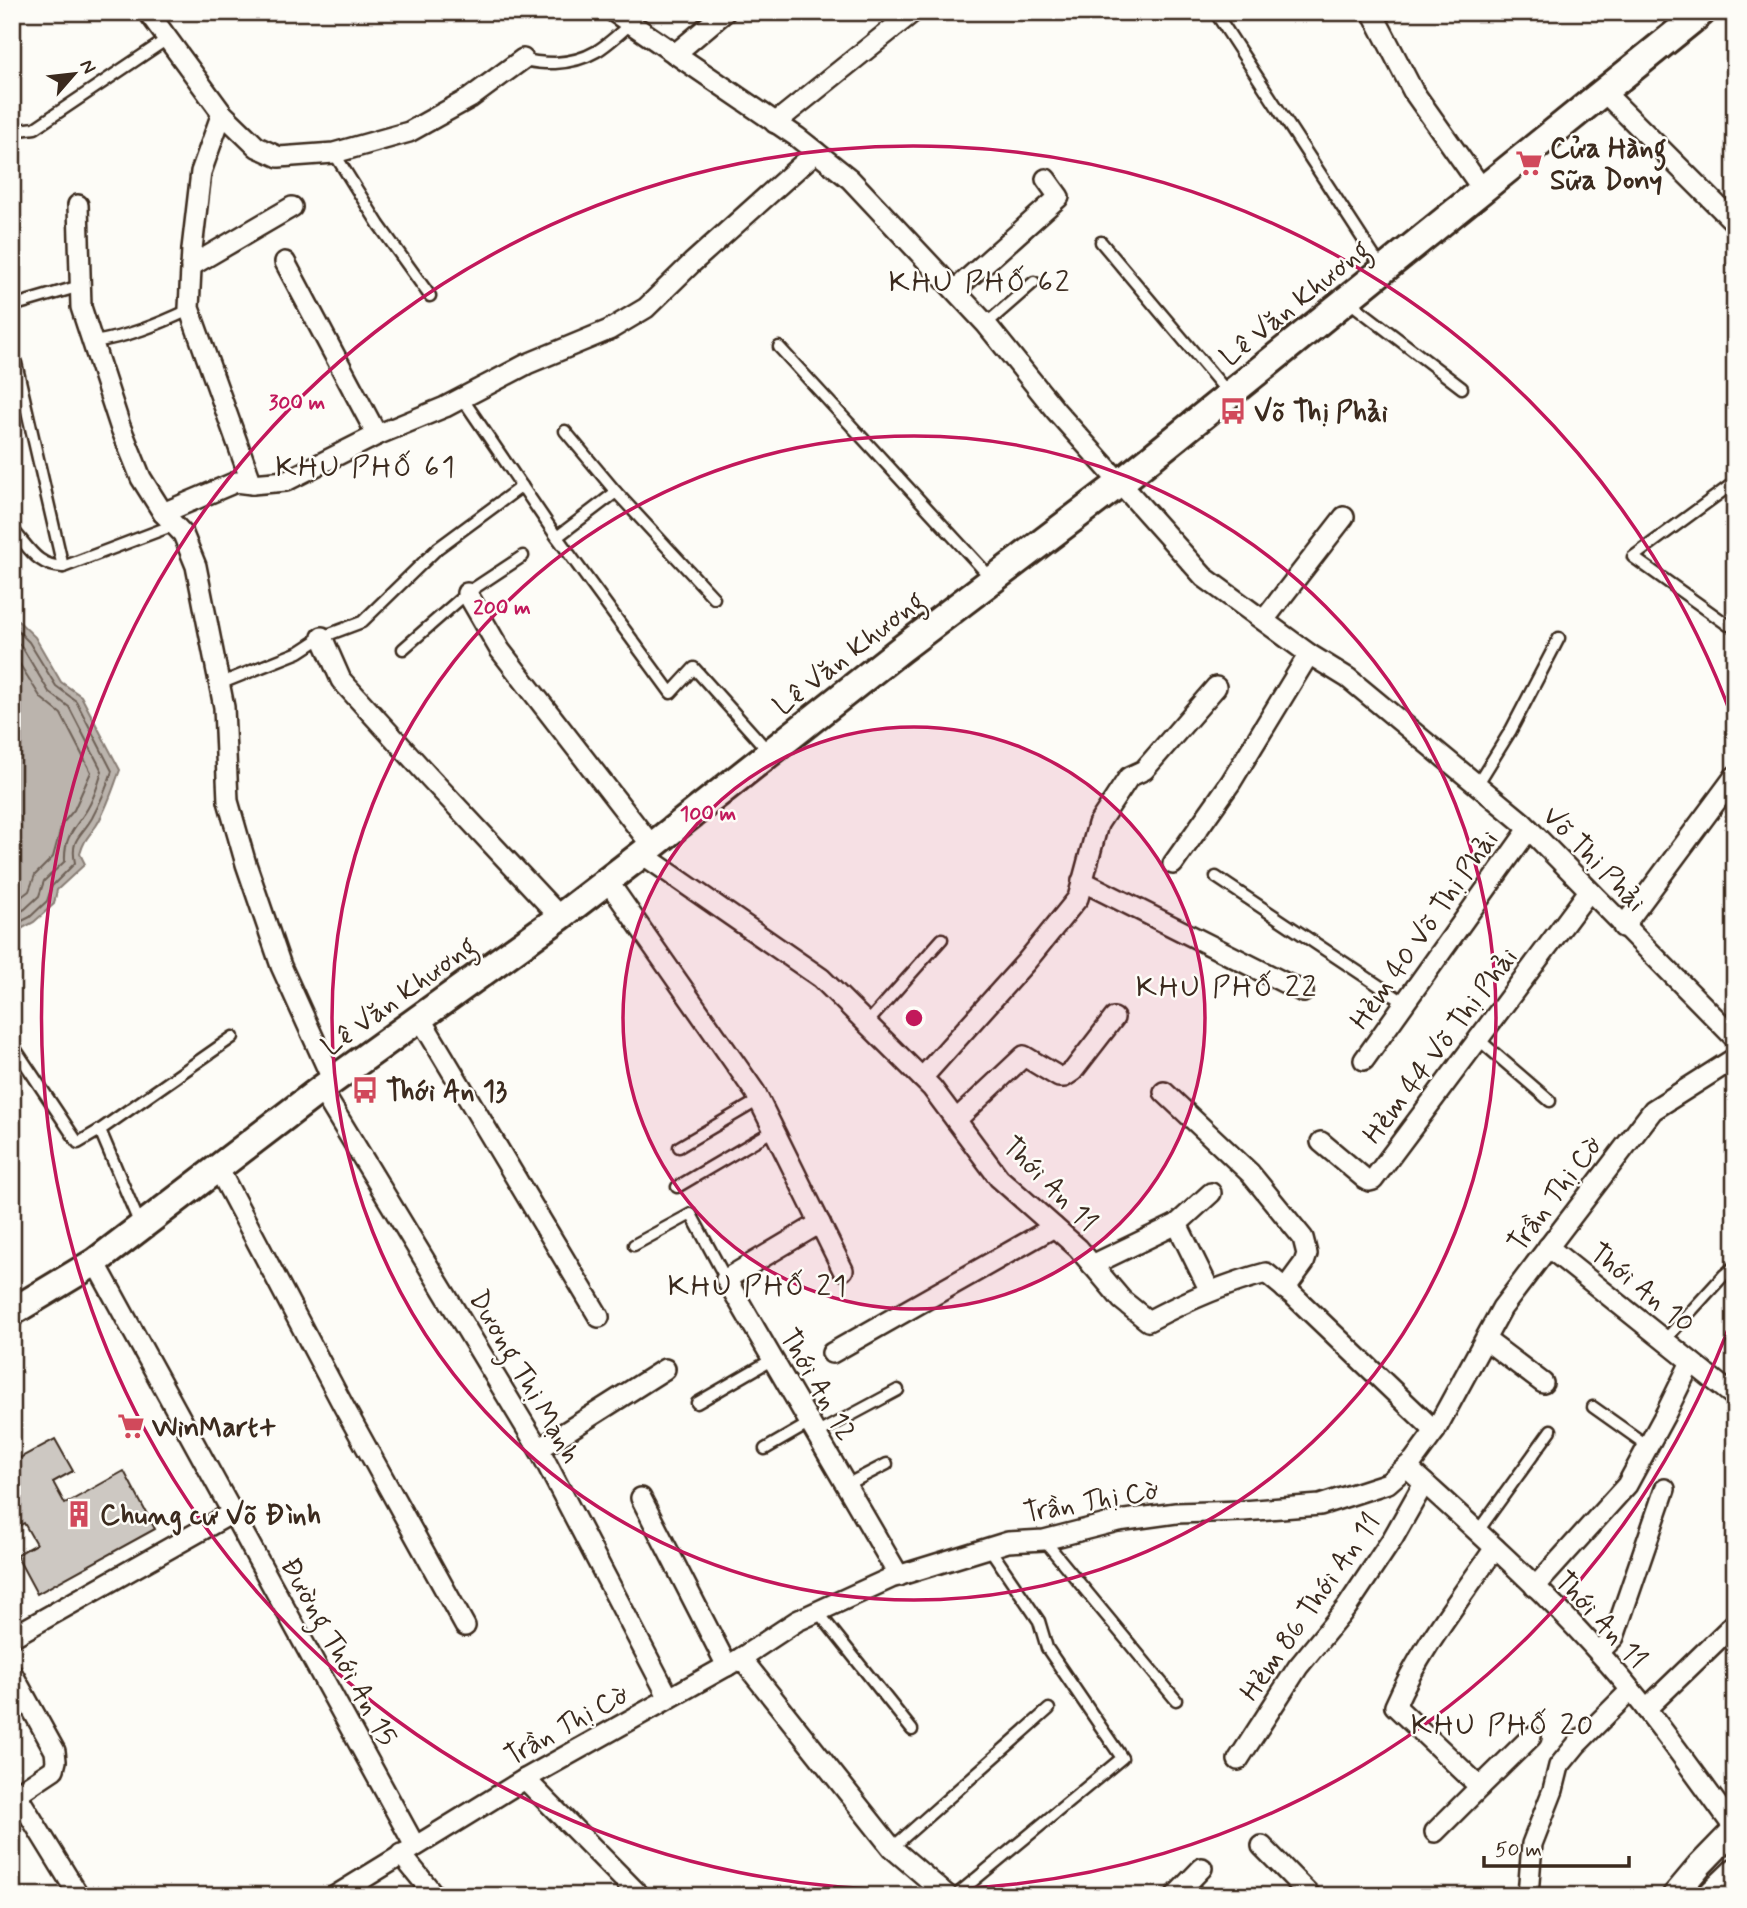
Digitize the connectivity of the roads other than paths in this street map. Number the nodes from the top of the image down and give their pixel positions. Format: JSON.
{"nodes":[{"id":1,"x":148,"y":12,"type":"edge"},
{"id":2,"x":725,"y":12,"type":"edge"},
{"id":3,"x":913,"y":12,"type":"edge"},
{"id":4,"x":1215,"y":12,"type":"edge"},
{"id":5,"x":1372,"y":12,"type":"edge"},
{"id":6,"x":1700,"y":13,"type":"edge"},
{"id":7,"x":622,"y":18,"type":"edge"},
{"id":8,"x":167,"y":38,"type":"junction"},
{"id":9,"x":675,"y":54,"type":"junction"},
{"id":10,"x":523,"y":59,"type":"joint"},
{"id":11,"x":1604,"y":92,"type":"junction"},
{"id":12,"x":222,"y":113,"type":"junction"},
{"id":13,"x":775,"y":122,"type":"junction"},
{"id":14,"x":12,"y":131,"type":"edge"},
{"id":15,"x":816,"y":152,"type":"junction"},
{"id":16,"x":334,"y":153,"type":"junction"},
{"id":17,"x":1046,"y":178,"type":"dead end"},
{"id":18,"x":1483,"y":190,"type":"junction"},
{"id":19,"x":78,"y":205,"type":"dead end"},
{"id":20,"x":292,"y":207,"type":"dead end"},
{"id":21,"x":1735,"y":223,"type":"edge"},
{"id":22,"x":1101,"y":242,"type":"dead end"},
{"id":23,"x":285,"y":262,"type":"dead end"},
{"id":24,"x":191,"y":266,"type":"junction"},
{"id":25,"x":1383,"y":271,"type":"junction"},
{"id":26,"x":1034,"y":282,"type":"dead end"},
{"id":27,"x":80,"y":286,"type":"junction"},
{"id":28,"x":955,"y":290,"type":"junction"},
{"id":29,"x":430,"y":296,"type":"dead end"},
{"id":30,"x":1347,"y":300,"type":"junction"},
{"id":31,"x":12,"y":306,"type":"edge"},
{"id":32,"x":189,"y":310,"type":"junction"},
{"id":33,"x":986,"y":324,"type":"junction"},
{"id":34,"x":93,"y":342,"type":"junction"},
{"id":35,"x":779,"y":347,"type":"dead end"},
{"id":36,"x":16,"y":363,"type":"dead end"},
{"id":37,"x":1462,"y":388,"type":"dead end"},
{"id":38,"x":1229,"y":394,"type":"junction"},
{"id":39,"x":462,"y":398,"type":"junction"},
{"id":40,"x":565,"y":431,"type":"dead end"},
{"id":41,"x":377,"y":435,"type":"junction"},
{"id":42,"x":1735,"y":482,"type":"edge"},
{"id":43,"x":1120,"y":483,"type":"junction"},
{"id":44,"x":252,"y":484,"type":"junction"},
{"id":45,"x":522,"y":486,"type":"junction"},
{"id":46,"x":616,"y":492,"type":"junction"},
{"id":47,"x":1344,"y":517,"type":"dead end"},
{"id":48,"x":169,"y":519,"type":"junction"},
{"id":49,"x":12,"y":529,"type":"edge"},
{"id":50,"x":557,"y":537,"type":"junction"},
{"id":51,"x":523,"y":556,"type":"dead end"},
{"id":52,"x":63,"y":567,"type":"junction"},
{"id":53,"x":992,"y":580,"type":"junction"},
{"id":54,"x":467,"y":593,"type":"junction"},
{"id":55,"x":714,"y":598,"type":"dead end"},
{"id":56,"x":1264,"y":620,"type":"junction"},
{"id":57,"x":1728,"y":625,"type":"dead end"},
{"id":58,"x":322,"y":637,"type":"junction"},
{"id":59,"x":1559,"y":638,"type":"dead end"},
{"id":60,"x":403,"y":649,"type":"dead end"},
{"id":61,"x":1309,"y":654,"type":"junction"},
{"id":62,"x":219,"y":684,"type":"junction"},
{"id":63,"x":1216,"y":687,"type":"dead end"},
{"id":64,"x":770,"y":753,"type":"junction"},
{"id":65,"x":1735,"y":776,"type":"edge"},
{"id":66,"x":1477,"y":785,"type":"junction"},
{"id":67,"x":1529,"y":829,"type":"junction"},
{"id":68,"x":647,"y":850,"type":"junction"},
{"id":69,"x":1173,"y":864,"type":"dead end"},
{"id":70,"x":1216,"y":877,"type":"dead end"},
{"id":71,"x":607,"y":880,"type":"junction"},
{"id":72,"x":1082,"y":881,"type":"junction"},
{"id":73,"x":1589,"y":891,"type":"junction"},
{"id":74,"x":560,"y":917,"type":"junction"},
{"id":75,"x":1623,"y":927,"type":"junction"},
{"id":76,"x":942,"y":939,"type":"dead end"},
{"id":77,"x":1303,"y":992,"type":"dead end"},
{"id":78,"x":1405,"y":1003,"type":"junction"},
{"id":79,"x":420,"y":1018,"type":"junction"},
{"id":80,"x":1114,"y":1018,"type":"dead end"},
{"id":81,"x":868,"y":1023,"type":"junction"},
{"id":82,"x":233,"y":1037,"type":"dead end"},
{"id":83,"x":1735,"y":1038,"type":"edge"},
{"id":84,"x":1478,"y":1039,"type":"junction"},
{"id":85,"x":12,"y":1044,"type":"edge"},
{"id":86,"x":1735,"y":1058,"type":"edge"},
{"id":87,"x":1364,"y":1060,"type":"dead end"},
{"id":88,"x":922,"y":1079,"type":"junction"},
{"id":89,"x":327,"y":1085,"type":"junction"},
{"id":90,"x":1164,"y":1092,"type":"dead end"},
{"id":91,"x":759,"y":1100,"type":"junction"},
{"id":92,"x":1550,"y":1101,"type":"dead end"},
{"id":93,"x":956,"y":1120,"type":"junction"},
{"id":94,"x":100,"y":1130,"type":"junction"},
{"id":95,"x":774,"y":1130,"type":"junction"},
{"id":96,"x":1321,"y":1142,"type":"dead end"},
{"id":97,"x":680,"y":1147,"type":"dead end"},
{"id":98,"x":218,"y":1168,"type":"junction"},
{"id":99,"x":677,"y":1187,"type":"dead end"},
{"id":100,"x":1210,"y":1193,"type":"dead end"},
{"id":101,"x":820,"y":1223,"type":"junction"},
{"id":102,"x":1177,"y":1224,"type":"junction"},
{"id":103,"x":141,"y":1227,"type":"junction"},
{"id":104,"x":1055,"y":1227,"type":"junction"},
{"id":105,"x":634,"y":1245,"type":"dead end"},
{"id":106,"x":1548,"y":1247,"type":"junction"},
{"id":107,"x":95,"y":1262,"type":"junction"},
{"id":108,"x":1092,"y":1265,"type":"junction"},
{"id":109,"x":1735,"y":1266,"type":"edge"},
{"id":110,"x":843,"y":1270,"type":"dead end"},
{"id":111,"x":726,"y":1279,"type":"junction"},
{"id":112,"x":1285,"y":1289,"type":"junction"},
{"id":113,"x":1210,"y":1292,"type":"junction"},
{"id":114,"x":12,"y":1312,"type":"edge"},
{"id":115,"x":599,"y":1317,"type":"dead end"},
{"id":116,"x":1486,"y":1340,"type":"junction"},
{"id":117,"x":1664,"y":1341,"type":"junction"},
{"id":118,"x":832,"y":1353,"type":"dead end"},
{"id":119,"x":772,"y":1359,"type":"junction"},
{"id":120,"x":1691,"y":1362,"type":"junction"},
{"id":121,"x":665,"y":1369,"type":"dead end"},
{"id":122,"x":1543,"y":1383,"type":"dead end"},
{"id":123,"x":898,"y":1390,"type":"dead end"},
{"id":124,"x":1735,"y":1397,"type":"edge"},
{"id":125,"x":697,"y":1403,"type":"dead end"},
{"id":126,"x":1593,"y":1407,"type":"dead end"},
{"id":127,"x":813,"y":1428,"type":"junction"},
{"id":128,"x":1550,"y":1430,"type":"dead end"},
{"id":129,"x":1435,"y":1431,"type":"junction"},
{"id":130,"x":1648,"y":1446,"type":"junction"},
{"id":131,"x":765,"y":1448,"type":"dead end"},
{"id":132,"x":539,"y":1449,"type":"junction"},
{"id":133,"x":887,"y":1464,"type":"dead end"},
{"id":134,"x":1407,"y":1466,"type":"junction"},
{"id":135,"x":1424,"y":1483,"type":"junction"},
{"id":136,"x":846,"y":1485,"type":"junction"},
{"id":137,"x":1665,"y":1489,"type":"dead end"},
{"id":138,"x":641,"y":1498,"type":"dead end"},
{"id":139,"x":232,"y":1513,"type":"junction"},
{"id":140,"x":1478,"y":1531,"type":"junction"},
{"id":141,"x":1044,"y":1540,"type":"junction"},
{"id":142,"x":1495,"y":1548,"type":"junction"},
{"id":143,"x":990,"y":1549,"type":"junction"},
{"id":144,"x":899,"y":1576,"type":"junction"},
{"id":145,"x":1535,"y":1587,"type":"junction"},
{"id":146,"x":818,"y":1612,"type":"junction"},
{"id":147,"x":1735,"y":1623,"type":"edge"},
{"id":148,"x":465,"y":1626,"type":"dead end"},
{"id":149,"x":12,"y":1637,"type":"edge"},
{"id":150,"x":1599,"y":1653,"type":"junction"},
{"id":151,"x":734,"y":1662,"type":"junction"},
{"id":152,"x":12,"y":1673,"type":"edge"},
{"id":153,"x":1630,"y":1691,"type":"junction"},
{"id":154,"x":669,"y":1698,"type":"junction"},
{"id":155,"x":1176,"y":1700,"type":"dead end"},
{"id":156,"x":1048,"y":1709,"type":"dead end"},
{"id":157,"x":1646,"y":1709,"type":"junction"},
{"id":158,"x":912,"y":1730,"type":"dead end"},
{"id":159,"x":1531,"y":1737,"type":"dead end"},
{"id":160,"x":1238,"y":1760,"type":"dead end"},
{"id":161,"x":525,"y":1779,"type":"junction"},
{"id":162,"x":1480,"y":1787,"type":"junction"},
{"id":163,"x":15,"y":1796,"type":"edge"},
{"id":164,"x":1735,"y":1829,"type":"edge"},
{"id":165,"x":1434,"y":1832,"type":"dead end"},
{"id":166,"x":1262,"y":1846,"type":"dead end"},
{"id":167,"x":892,"y":1848,"type":"junction"},
{"id":168,"x":408,"y":1850,"type":"junction"},
{"id":169,"x":1202,"y":1868,"type":"dead end"},
{"id":170,"x":1735,"y":1871,"type":"edge"},
{"id":171,"x":1528,"y":1895,"type":"edge"},
{"id":172,"x":79,"y":1896,"type":"edge"},
{"id":173,"x":335,"y":1896,"type":"edge"},
{"id":174,"x":435,"y":1896,"type":"edge"},
{"id":175,"x":640,"y":1896,"type":"edge"},
{"id":176,"x":948,"y":1896,"type":"edge"},
{"id":177,"x":955,"y":1896,"type":"edge"},
{"id":178,"x":1175,"y":1896,"type":"edge"},
{"id":179,"x":1311,"y":1896,"type":"edge"},
{"id":180,"x":1674,"y":1896,"type":"edge"},
{"id":181,"x":1708,"y":1896,"type":"edge"}],
"edges":[{"from":1,"to":8,"type":"street"},
{"from":2,"to":9,"type":"street"},
{"from":3,"to":13,"type":"street"},
{"from":4,"to":25,"type":"lane"},
{"from":5,"to":18,"type":"street"},
{"from":6,"to":11,"type":"main road","name":"Lê Văn Khương"},
{"from":7,"to":9,"type":"street","name":"Võ Thị Phải"},
{"from":7,"to":10,"type":"lane"},
{"from":8,"to":12,"type":"street"},
{"from":8,"to":14,"type":"lane"},
{"from":9,"to":13,"type":"street","name":"Võ Thị Phải"},
{"from":10,"to":16,"type":"street"},
{"from":11,"to":18,"type":"main road","name":"Lê Văn Khương"},
{"from":11,"to":21,"type":"street"},
{"from":12,"to":16,"type":"street"},
{"from":12,"to":24,"type":"street"},
{"from":13,"to":15,"type":"street","name":"Võ Thị Phải"},
{"from":15,"to":28,"type":"street","name":"Võ Thị Phải"},
{"from":15,"to":39,"type":"street"},
{"from":16,"to":29,"type":"lane"},
{"from":17,"to":28,"type":"street"},
{"from":18,"to":25,"type":"main road","name":"Lê Văn Khương"},
{"from":19,"to":27,"type":"street","name":"Dương Thị Mạnh"},
{"from":20,"to":24,"type":"street"},
{"from":22,"to":38,"type":"lane"},
{"from":23,"to":41,"type":"street"},
{"from":24,"to":32,"type":"street"},
{"from":25,"to":30,"type":"main road","name":"Lê Văn Khương"},
{"from":26,"to":33,"type":"lane"},
{"from":27,"to":31,"type":"lane"},
{"from":27,"to":34,"type":"street","name":"Dương Thị Mạnh"},
{"from":28,"to":33,"type":"street","name":"Võ Thị Phải"},
{"from":30,"to":37,"type":"lane"},
{"from":30,"to":38,"type":"main road","name":"Lê Văn Khương"},
{"from":32,"to":34,"type":"lane"},
{"from":32,"to":44,"type":"street"},
{"from":33,"to":43,"type":"street","name":"Võ Thị Phải"},
{"from":34,"to":48,"type":"street","name":"Dương Thị Mạnh"},
{"from":35,"to":53,"type":"lane"},
{"from":36,"to":52,"type":"lane"},
{"from":38,"to":43,"type":"main road","name":"Lê Văn Khương"},
{"from":39,"to":41,"type":"street"},
{"from":39,"to":45,"type":"lane"},
{"from":40,"to":46,"type":"lane"},
{"from":41,"to":44,"type":"street"},
{"from":42,"to":57,"type":"lane"},
{"from":43,"to":53,"type":"main road","name":"Lê Văn Khương"},
{"from":43,"to":56,"type":"street","name":"Võ Thị Phải"},
{"from":44,"to":48,"type":"street"},
{"from":45,"to":50,"type":"lane"},
{"from":45,"to":58,"type":"lane"},
{"from":46,"to":50,"type":"lane"},
{"from":46,"to":55,"type":"lane"},
{"from":47,"to":56,"type":"street"},
{"from":48,"to":52,"type":"lane"},
{"from":48,"to":62,"type":"street","name":"Dương Thị Mạnh"},
{"from":49,"to":52,"type":"lane"},
{"from":50,"to":64,"type":"lane"},
{"from":51,"to":54,"type":"lane"},
{"from":53,"to":64,"type":"main road","name":"Lê Văn Khương"},
{"from":54,"to":60,"type":"lane"},
{"from":54,"to":68,"type":"street","name":"Thới An 11"},
{"from":56,"to":61,"type":"street","name":"Võ Thị Phải"},
{"from":58,"to":62,"type":"lane"},
{"from":58,"to":74,"type":"street"},
{"from":59,"to":66,"type":"lane"},
{"from":61,"to":66,"type":"street","name":"Võ Thị Phải"},
{"from":61,"to":69,"type":"street"},
{"from":62,"to":89,"type":"street","name":"Dương Thị Mạnh"},
{"from":63,"to":72,"type":"street"},
{"from":64,"to":68,"type":"main road","name":"Lê Văn Khương"},
{"from":65,"to":75,"type":"street"},
{"from":66,"to":67,"type":"street","name":"Võ Thị Phải"},
{"from":67,"to":73,"type":"street","name":"Võ Thị Phải"},
{"from":67,"to":78,"type":"street","name":"Hẻm 40 Võ Thị Phải"},
{"from":68,"to":71,"type":"main road","name":"Lê Văn Khương"},
{"from":68,"to":81,"type":"street","name":"Thới An 11"},
{"from":70,"to":78,"type":"lane"},
{"from":71,"to":74,"type":"main road","name":"Lê Văn Khương"},
{"from":71,"to":91,"type":"street"},
{"from":72,"to":77,"type":"street"},
{"from":72,"to":88,"type":"street"},
{"from":73,"to":75,"type":"street","name":"Võ Thị Phải"},
{"from":73,"to":84,"type":"street","name":"Hẻm 44 Võ Thị Phải"},
{"from":74,"to":79,"type":"main road","name":"Lê Văn Khương"},
{"from":75,"to":83,"type":"street","name":"Võ Thị Phải"},
{"from":76,"to":81,"type":"lane"},
{"from":78,"to":87,"type":"street","name":"Hẻm 40 Võ Thị Phải"},
{"from":79,"to":89,"type":"main road","name":"Lê Văn Khương"},
{"from":79,"to":115,"type":"street"},
{"from":80,"to":93,"type":"street"},
{"from":81,"to":88,"type":"street","name":"Thới An 11"},
{"from":82,"to":94,"type":"lane"},
{"from":84,"to":92,"type":"lane"},
{"from":84,"to":96,"type":"street","name":"Hẻm 44 Võ Thị Phải"},
{"from":85,"to":94,"type":"lane"},
{"from":86,"to":106,"type":"street","name":"Trần Thị Cờ"},
{"from":88,"to":93,"type":"street","name":"Thới An 11"},
{"from":89,"to":98,"type":"main road","name":"Lê Văn Khương"},
{"from":89,"to":132,"type":"street","name":"Dương Thị Mạnh"},
{"from":90,"to":112,"type":"street"},
{"from":91,"to":95,"type":"street"},
{"from":91,"to":97,"type":"lane"},
{"from":93,"to":104,"type":"street","name":"Thới An 11"},
{"from":94,"to":103,"type":"lane"},
{"from":95,"to":99,"type":"lane"},
{"from":95,"to":101,"type":"street"},
{"from":98,"to":103,"type":"main road","name":"Lê Văn Khương"},
{"from":98,"to":148,"type":"street"},
{"from":100,"to":102,"type":"street"},
{"from":101,"to":110,"type":"street"},
{"from":101,"to":111,"type":"street"},
{"from":102,"to":108,"type":"street"},
{"from":102,"to":113,"type":"street"},
{"from":103,"to":107,"type":"main road","name":"Lê Văn Khương"},
{"from":104,"to":108,"type":"street","name":"Thới An 11"},
{"from":104,"to":118,"type":"street"},
{"from":105,"to":111,"type":"lane"},
{"from":106,"to":116,"type":"street","name":"Trần Thị Cờ"},
{"from":106,"to":117,"type":"street","name":"Thới An 10"},
{"from":107,"to":114,"type":"main road","name":"Lê Văn Khương"},
{"from":107,"to":139,"type":"street","name":"Đường Thới An 15"},
{"from":108,"to":113,"type":"street","name":"Thới An 11"},
{"from":109,"to":117,"type":"lane"},
{"from":111,"to":119,"type":"street","name":"Thới An 12"},
{"from":112,"to":113,"type":"street","name":"Thới An 11"},
{"from":112,"to":129,"type":"street","name":"Thới An 11"},
{"from":116,"to":122,"type":"street"},
{"from":116,"to":129,"type":"street","name":"Trần Thị Cờ"},
{"from":117,"to":120,"type":"street","name":"Thới An 10"},
{"from":119,"to":125,"type":"lane"},
{"from":119,"to":127,"type":"street","name":"Thới An 12"},
{"from":120,"to":124,"type":"street","name":"Thới An 10"},
{"from":120,"to":130,"type":"street"},
{"from":121,"to":132,"type":"street"},
{"from":123,"to":127,"type":"lane"},
{"from":126,"to":130,"type":"lane"},
{"from":127,"to":131,"type":"lane"},
{"from":127,"to":136,"type":"street","name":"Thới An 12"},
{"from":128,"to":140,"type":"lane"},
{"from":129,"to":134,"type":"street","name":"Trần Thị Cờ"},
{"from":130,"to":145,"type":"street"},
{"from":132,"to":154,"type":"street","name":"Dương Thị Mạnh"},
{"from":133,"to":136,"type":"lane"},
{"from":134,"to":135,"type":"street","name":"Thới An 11"},
{"from":134,"to":141,"type":"street","name":"Trần Thị Cờ"},
{"from":135,"to":140,"type":"street","name":"Thới An 11"},
{"from":135,"to":160,"type":"street","name":"Hẻm 86 Thới An 11"},
{"from":136,"to":144,"type":"street","name":"Thới An 12"},
{"from":137,"to":150,"type":"street"},
{"from":138,"to":151,"type":"street"},
{"from":139,"to":149,"type":"street"},
{"from":139,"to":168,"type":"street","name":"Đường Thới An 15"},
{"from":140,"to":142,"type":"street","name":"Thới An 11"},
{"from":141,"to":143,"type":"street","name":"Trần Thị Cờ"},
{"from":141,"to":155,"type":"lane"},
{"from":142,"to":145,"type":"street","name":"Thới An 11"},
{"from":142,"to":162,"type":"street"},
{"from":143,"to":144,"type":"street","name":"Trần Thị Cờ"},
{"from":143,"to":177,"type":"lane"},
{"from":144,"to":146,"type":"street","name":"Trần Thị Cờ"},
{"from":145,"to":150,"type":"street","name":"Thới An 11"},
{"from":146,"to":151,"type":"street","name":"Trần Thị Cờ"},
{"from":146,"to":158,"type":"lane"},
{"from":147,"to":157,"type":"street"},
{"from":150,"to":153,"type":"street","name":"Thới An 11"},
{"from":151,"to":154,"type":"street","name":"Trần Thị Cờ"},
{"from":151,"to":167,"type":"street"},
{"from":152,"to":163,"type":"street"},
{"from":153,"to":157,"type":"street","name":"Thới An 11"},
{"from":153,"to":171,"type":"street"},
{"from":154,"to":161,"type":"street","name":"Trần Thị Cờ"},
{"from":156,"to":167,"type":"lane"},
{"from":157,"to":164,"type":"street","name":"Thới An 11"},
{"from":159,"to":162,"type":"street"},
{"from":161,"to":168,"type":"street","name":"Trần Thị Cờ"},
{"from":161,"to":175,"type":"street"},
{"from":162,"to":165,"type":"street"},
{"from":163,"to":172,"type":"street"},
{"from":164,"to":180,"type":"street"},
{"from":166,"to":179,"type":"street"},
{"from":167,"to":176,"type":"street"},
{"from":168,"to":173,"type":"street","name":"Trần Thị Cờ"},
{"from":168,"to":174,"type":"street","name":"Đường Thới An 15"},
{"from":169,"to":178,"type":"street"},
{"from":170,"to":181,"type":"street"}]}
